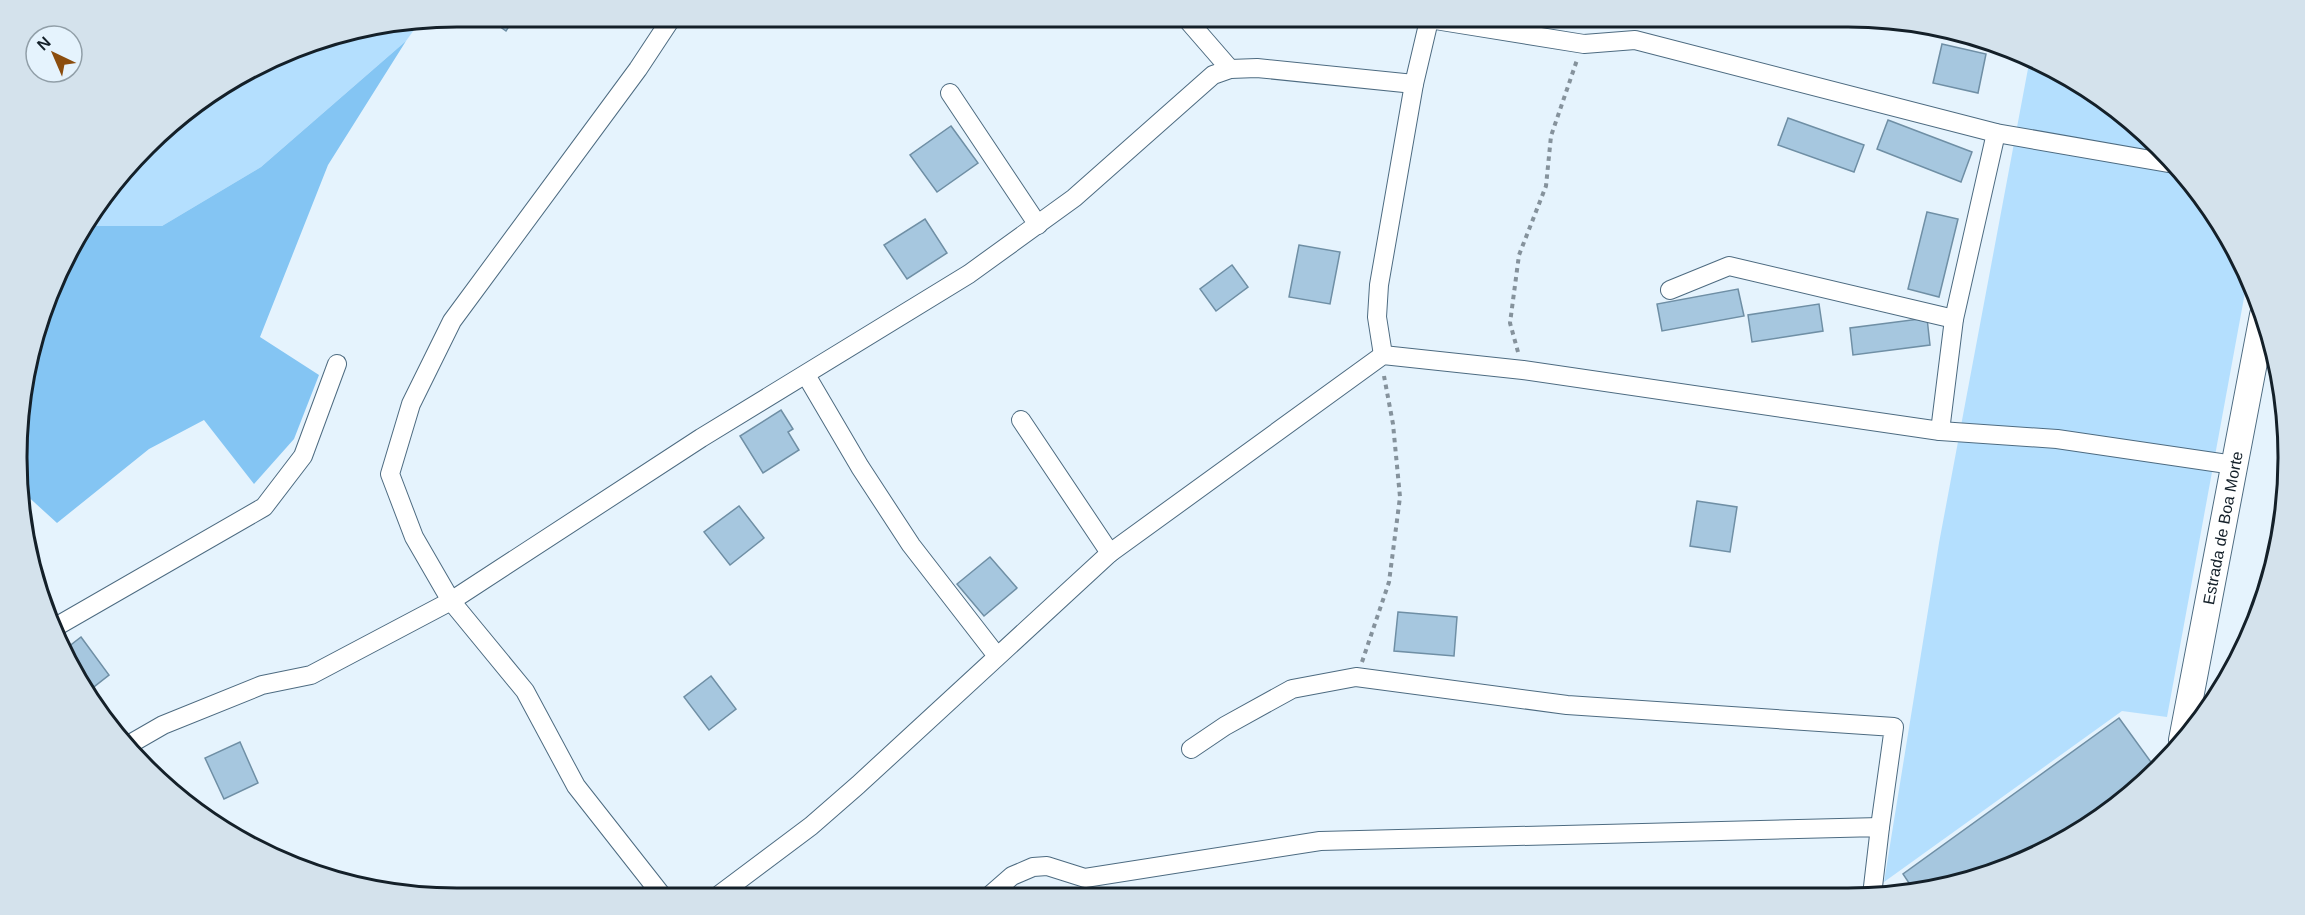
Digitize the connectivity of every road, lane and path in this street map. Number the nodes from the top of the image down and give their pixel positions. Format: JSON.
{"nodes":[{"id":1,"x":666,"y":27,"type":"edge"},
{"id":2,"x":1194,"y":27,"type":"edge"},
{"id":3,"x":1427,"y":27,"type":"edge"},
{"id":4,"x":1483,"y":27,"type":"edge"},
{"id":5,"x":1584,"y":44,"type":"junction"},
{"id":6,"x":1230,"y":69,"type":"junction"},
{"id":7,"x":1414,"y":84,"type":"junction"},
{"id":8,"x":950,"y":93,"type":"dead end"},
{"id":9,"x":1996,"y":133,"type":"junction"},
{"id":10,"x":2160,"y":162,"type":"edge"},
{"id":11,"x":1038,"y":225,"type":"junction"},
{"id":12,"x":1670,"y":290,"type":"dead end"},
{"id":13,"x":1954,"y":319,"type":"junction"},
{"id":14,"x":2259,"y":334,"type":"edge"},
{"id":15,"x":1383,"y":355,"type":"junction"},
{"id":16,"x":337,"y":364,"type":"dead end"},
{"id":17,"x":1523,"y":370,"type":"junction"},
{"id":18,"x":806,"y":375,"type":"junction"},
{"id":19,"x":1021,"y":420,"type":"dead end"},
{"id":20,"x":1940,"y":431,"type":"junction"},
{"id":21,"x":2234,"y":465,"type":"junction"},
{"id":22,"x":1110,"y":553,"type":"junction"},
{"id":23,"x":451,"y":601,"type":"junction"},
{"id":24,"x":61,"y":624,"type":"edge"},
{"id":25,"x":997,"y":656,"type":"junction"},
{"id":26,"x":1356,"y":677,"type":"junction"},
{"id":27,"x":2185,"y":725,"type":"edge"},
{"id":28,"x":134,"y":741,"type":"edge"},
{"id":29,"x":1191,"y":749,"type":"dead end"},
{"id":30,"x":1880,"y":827,"type":"junction"},
{"id":31,"x":1873,"y":887,"type":"edge"},
{"id":32,"x":656,"y":888,"type":"edge"},
{"id":33,"x":728,"y":888,"type":"edge"},
{"id":34,"x":998,"y":888,"type":"edge"}],
"edges":[{"from":1,"to":23,"type":"street"},
{"from":2,"to":6,"type":"street"},
{"from":3,"to":7,"type":"street"},
{"from":4,"to":5,"type":"street"},
{"from":5,"to":9,"type":"street"},
{"from":5,"to":17,"type":"path"},
{"from":6,"to":7,"type":"street"},
{"from":6,"to":11,"type":"street"},
{"from":7,"to":15,"type":"street"},
{"from":8,"to":11,"type":"street"},
{"from":9,"to":10,"type":"street"},
{"from":9,"to":13,"type":"street"},
{"from":11,"to":18,"type":"street"},
{"from":12,"to":13,"type":"street"},
{"from":13,"to":20,"type":"street"},
{"from":14,"to":21,"type":"main road","name":"Estrada de Boa Morte"},
{"from":15,"to":17,"type":"street"},
{"from":15,"to":22,"type":"street"},
{"from":15,"to":26,"type":"path"},
{"from":16,"to":24,"type":"street"},
{"from":17,"to":20,"type":"street"},
{"from":18,"to":23,"type":"street"},
{"from":18,"to":25,"type":"street"},
{"from":19,"to":22,"type":"street"},
{"from":20,"to":21,"type":"street"},
{"from":21,"to":27,"type":"main road","name":"Estrada de Boa Morte"},
{"from":22,"to":25,"type":"street"},
{"from":23,"to":28,"type":"street"},
{"from":23,"to":32,"type":"street"},
{"from":25,"to":33,"type":"street"},
{"from":26,"to":29,"type":"street"},
{"from":26,"to":30,"type":"street"},
{"from":30,"to":31,"type":"street"},
{"from":30,"to":34,"type":"street"}]}
